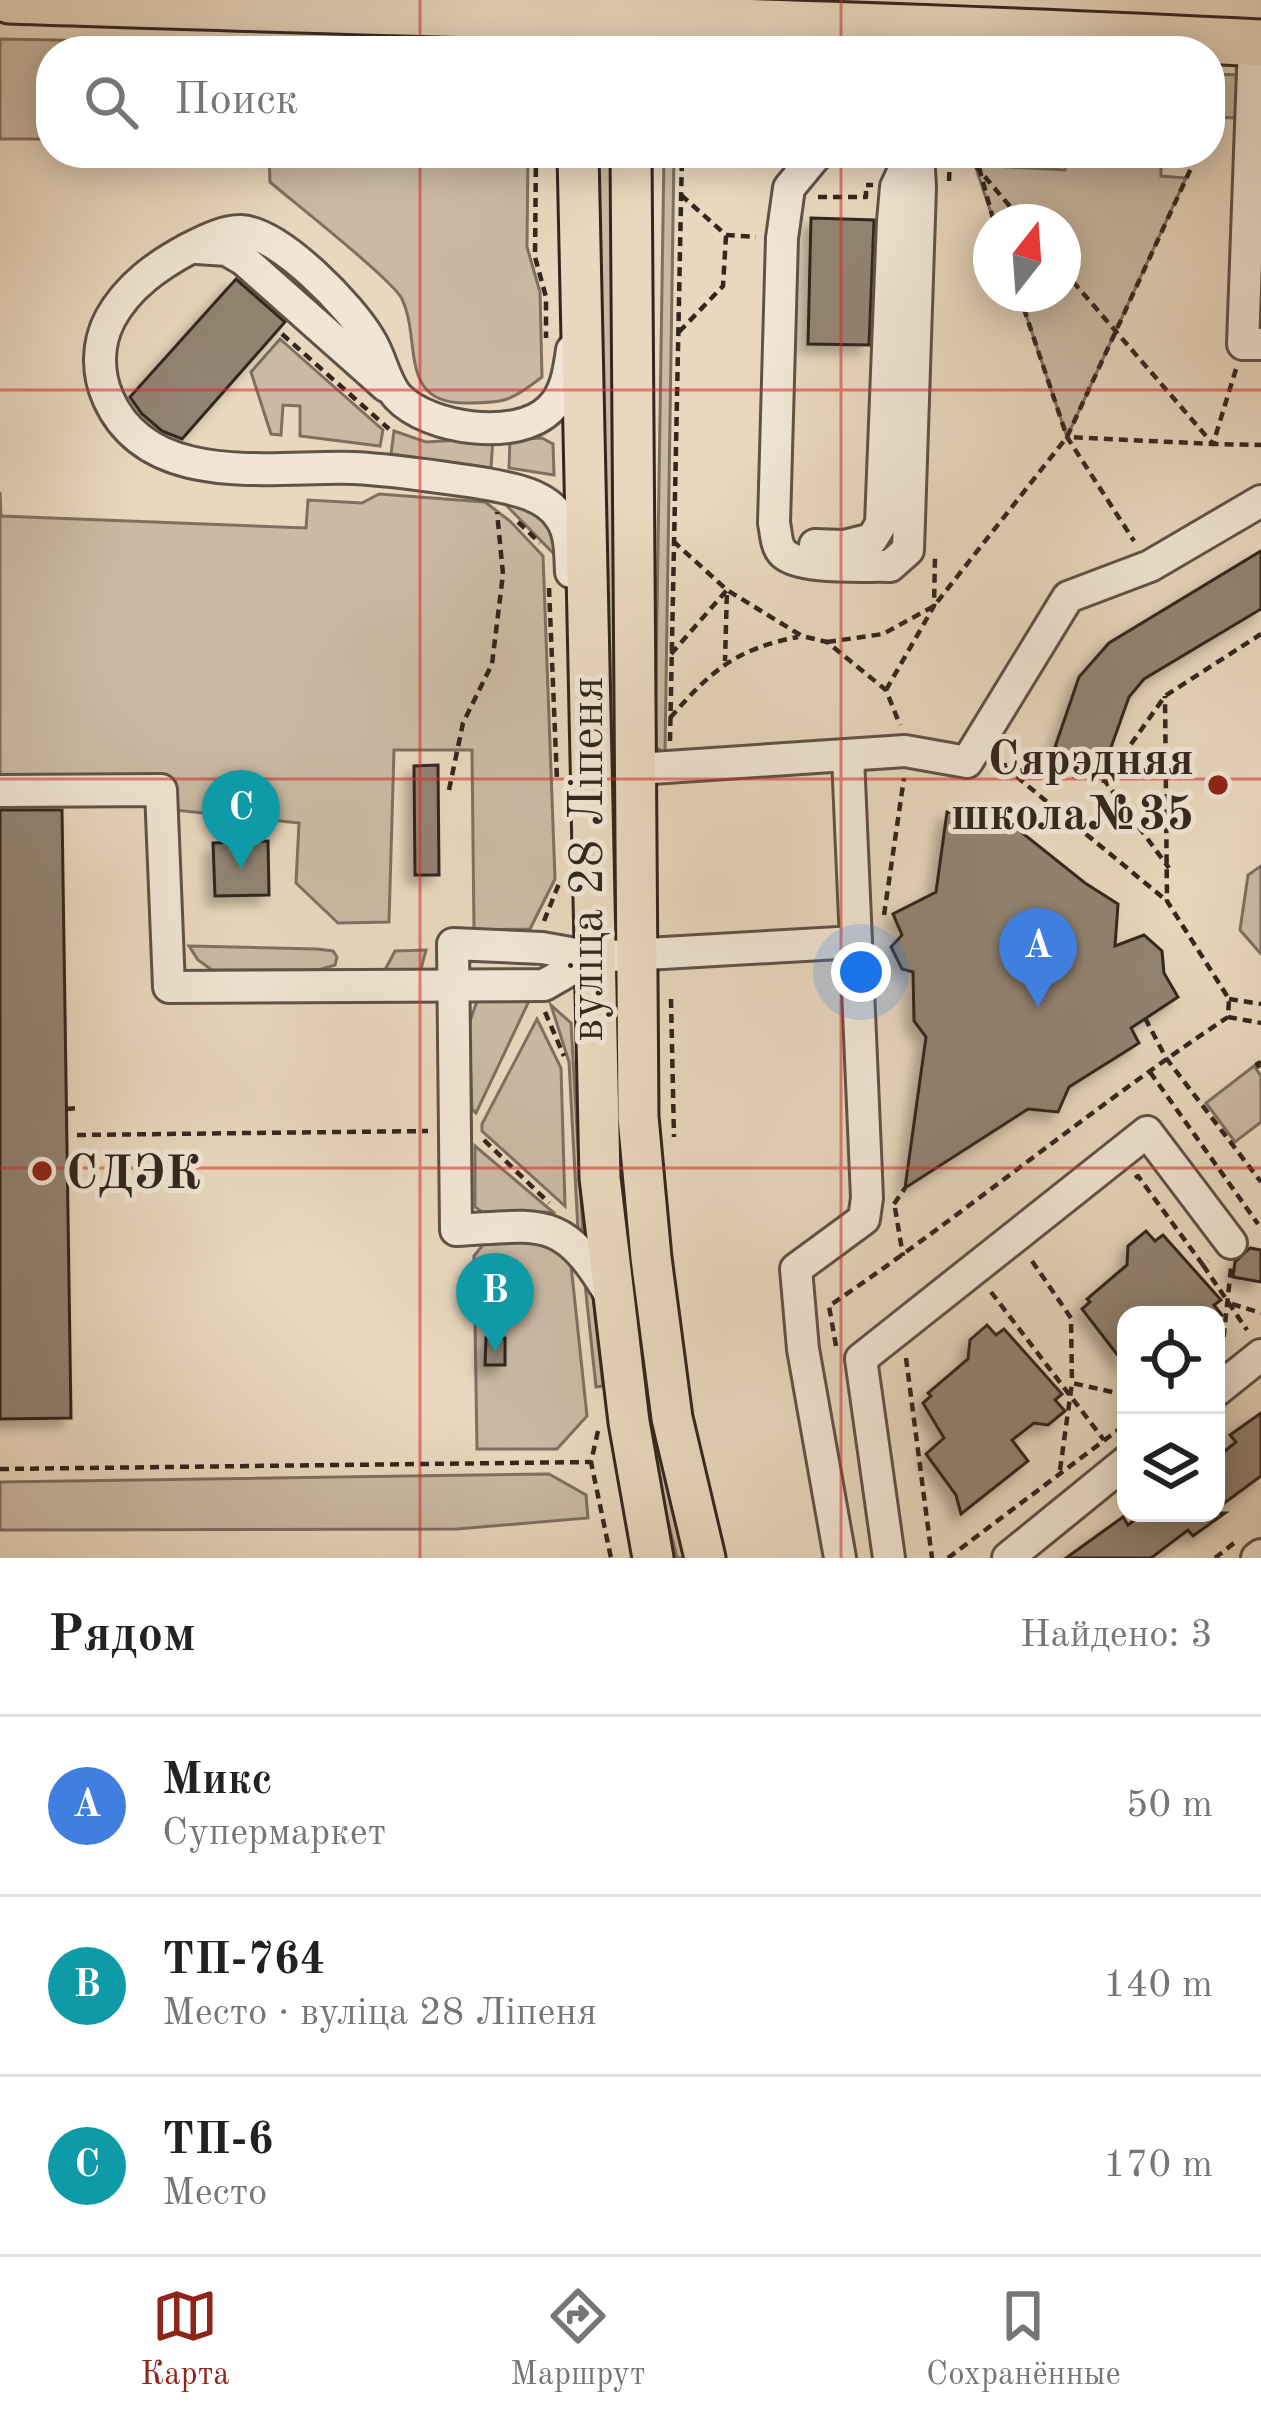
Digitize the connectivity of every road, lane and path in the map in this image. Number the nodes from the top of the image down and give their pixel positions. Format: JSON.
{"nodes":[{"id":1,"x":9,"y":0,"type":"edge"},
{"id":2,"x":574,"y":23,"type":"edge"},
{"id":3,"x":629,"y":23,"type":"edge"},
{"id":4,"x":818,"y":36,"type":"edge"},
{"id":5,"x":1225,"y":43,"type":"edge"},
{"id":6,"x":1257,"y":43,"type":"edge"},
{"id":7,"x":536,"y":168,"type":"edge"},
{"id":8,"x":578,"y":168,"type":"edge"},
{"id":9,"x":632,"y":168,"type":"edge"},
{"id":10,"x":682,"y":168,"type":"edge"},
{"id":11,"x":806,"y":168,"type":"edge"},
{"id":12,"x":915,"y":168,"type":"edge"},
{"id":13,"x":976,"y":168,"type":"edge"},
{"id":14,"x":978,"y":168,"type":"edge"},
{"id":15,"x":1191,"y":168,"type":"edge"},
{"id":16,"x":1256,"y":174,"type":"edge"},
{"id":17,"x":988,"y":204,"type":"edge"},
{"id":18,"x":1008,"y":204,"type":"edge"},
{"id":19,"x":726,"y":235,"type":"dead end"},
{"id":20,"x":580,"y":255,"type":"junction"},
{"id":21,"x":1081,"y":292,"type":"edge"},
{"id":22,"x":1024,"y":312,"type":"edge"},
{"id":23,"x":679,"y":332,"type":"junction"},
{"id":24,"x":1115,"y":333,"type":"junction"},
{"id":25,"x":282,"y":334,"type":"dead end"},
{"id":26,"x":546,"y":340,"type":"dead end"},
{"id":27,"x":1252,"y":344,"type":"edge"},
{"id":28,"x":389,"y":429,"type":"dead end"},
{"id":29,"x":1067,"y":437,"type":"junction"},
{"id":30,"x":1214,"y":444,"type":"junction"},
{"id":31,"x":1261,"y":445,"type":"edge"},
{"id":32,"x":1261,"y":501,"type":"edge"},
{"id":33,"x":672,"y":541,"type":"junction"},
{"id":34,"x":545,"y":549,"type":"dead end"},
{"id":35,"x":1150,"y":566,"type":"junction"},
{"id":36,"x":548,"y":580,"type":"dead end"},
{"id":37,"x":727,"y":590,"type":"junction"},
{"id":38,"x":1261,"y":634,"type":"edge"},
{"id":39,"x":802,"y":636,"type":"junction"},
{"id":40,"x":827,"y":642,"type":"junction"},
{"id":41,"x":587,"y":649,"type":"junction"},
{"id":42,"x":670,"y":654,"type":"junction"},
{"id":43,"x":725,"y":661,"type":"junction"},
{"id":44,"x":1165,"y":696,"type":"junction"},
{"id":45,"x":670,"y":718,"type":"junction"},
{"id":46,"x":905,"y":752,"type":"junction"},
{"id":47,"x":848,"y":757,"type":"junction"},
{"id":48,"x":967,"y":762,"type":"junction"},
{"id":49,"x":1002,"y":764,"type":"junction"},
{"id":50,"x":653,"y":769,"type":"junction"},
{"id":51,"x":1105,"y":781,"type":"junction"},
{"id":52,"x":558,"y":786,"type":"dead end"},
{"id":53,"x":449,"y":790,"type":"dead end"},
{"id":54,"x":0,"y":791,"type":"edge"},
{"id":55,"x":1169,"y":868,"type":"junction"},
{"id":56,"x":562,"y":878,"type":"dead end"},
{"id":57,"x":1167,"y":901,"type":"junction"},
{"id":58,"x":542,"y":926,"type":"dead end"},
{"id":59,"x":870,"y":939,"type":"junction"},
{"id":60,"x":654,"y":955,"type":"junction"},
{"id":61,"x":593,"y":957,"type":"junction"},
{"id":62,"x":453,"y":988,"type":"junction"},
{"id":63,"x":1229,"y":999,"type":"junction"},
{"id":64,"x":541,"y":1003,"type":"dead end"},
{"id":65,"x":1261,"y":1004,"type":"edge"},
{"id":66,"x":1228,"y":1017,"type":"junction"},
{"id":67,"x":1145,"y":1018,"type":"dead end"},
{"id":68,"x":1261,"y":1023,"type":"edge"},
{"id":69,"x":1166,"y":1058,"type":"junction"},
{"id":70,"x":567,"y":1065,"type":"dead end"},
{"id":71,"x":1149,"y":1071,"type":"junction"},
{"id":72,"x":76,"y":1108,"type":"dead end"},
{"id":73,"x":67,"y":1109,"type":"dead end"},
{"id":74,"x":454,"y":1131,"type":"junction"},
{"id":75,"x":77,"y":1135,"type":"dead end"},
{"id":76,"x":674,"y":1154,"type":"dead end"},
{"id":77,"x":893,"y":1182,"type":"dead end"},
{"id":78,"x":1261,"y":1182,"type":"edge"},
{"id":79,"x":905,"y":1188,"type":"dead end"},
{"id":80,"x":1120,"y":1190,"type":"dead end"},
{"id":81,"x":894,"y":1204,"type":"junction"},
{"id":82,"x":554,"y":1208,"type":"dead end"},
{"id":83,"x":1260,"y":1223,"type":"edge"},
{"id":84,"x":1231,"y":1243,"type":"junction"},
{"id":85,"x":903,"y":1256,"type":"junction"},
{"id":86,"x":1203,"y":1265,"type":"junction"},
{"id":87,"x":1017,"y":1273,"type":"dead end"},
{"id":88,"x":1002,"y":1284,"type":"dead end"},
{"id":89,"x":612,"y":1298,"type":"junction"},
{"id":90,"x":1229,"y":1303,"type":"junction"},
{"id":91,"x":829,"y":1306,"type":"dead end"},
{"id":92,"x":1261,"y":1313,"type":"edge"},
{"id":93,"x":1225,"y":1325,"type":"edge"},
{"id":94,"x":1249,"y":1345,"type":"edge"},
{"id":95,"x":905,"y":1354,"type":"dead end"},
{"id":96,"x":1225,"y":1378,"type":"edge"},
{"id":97,"x":1072,"y":1383,"type":"junction"},
{"id":98,"x":1117,"y":1393,"type":"edge"},
{"id":99,"x":1070,"y":1394,"type":"junction"},
{"id":100,"x":599,"y":1424,"type":"dead end"},
{"id":101,"x":1115,"y":1451,"type":"edge"},
{"id":102,"x":591,"y":1462,"type":"junction"},
{"id":103,"x":0,"y":1468,"type":"edge"},
{"id":104,"x":1060,"y":1470,"type":"junction"},
{"id":105,"x":611,"y":1558,"type":"edge"},
{"id":106,"x":653,"y":1558,"type":"edge"},
{"id":107,"x":705,"y":1558,"type":"edge"},
{"id":108,"x":840,"y":1558,"type":"edge"},
{"id":109,"x":889,"y":1558,"type":"edge"},
{"id":110,"x":932,"y":1558,"type":"edge"},
{"id":111,"x":948,"y":1558,"type":"edge"},
{"id":112,"x":1008,"y":1558,"type":"edge"}],
"edges":[{"from":1,"to":2,"type":"highway"},
{"from":2,"to":3,"type":"highway"},
{"from":3,"to":4,"type":"highway"},
{"from":5,"to":6,"type":"highway"},
{"from":6,"to":16,"type":"lane"},
{"from":7,"to":26,"type":"path"},
{"from":8,"to":20,"type":"main road","name":"вуліца 28 Ліпеня"},
{"from":9,"to":50,"type":"main road","name":"вуліца 28 Ліпеня"},
{"from":10,"to":23,"type":"path"},
{"from":11,"to":12,"type":"lane"},
{"from":13,"to":17,"type":"path"},
{"from":14,"to":18,"type":"path"},
{"from":15,"to":24,"type":"path"},
{"from":16,"to":27,"type":"lane"},
{"from":19,"to":23,"type":"path"},
{"from":20,"to":41,"type":"main road","name":"вуліца 28 Ліпеня"},
{"from":20,"to":41,"type":"lane"},
{"from":21,"to":24,"type":"path"},
{"from":22,"to":29,"type":"path"},
{"from":23,"to":33,"type":"path"},
{"from":24,"to":29,"type":"path"},
{"from":24,"to":30,"type":"path"},
{"from":25,"to":28,"type":"path"},
{"from":27,"to":30,"type":"path"},
{"from":29,"to":30,"type":"path"},
{"from":29,"to":35,"type":"path"},
{"from":29,"to":40,"type":"path"},
{"from":30,"to":31,"type":"path"},
{"from":32,"to":35,"type":"lane"},
{"from":33,"to":37,"type":"path"},
{"from":33,"to":42,"type":"path"},
{"from":34,"to":53,"type":"path"},
{"from":35,"to":48,"type":"lane"},
{"from":36,"to":52,"type":"path"},
{"from":37,"to":39,"type":"path"},
{"from":37,"to":42,"type":"path"},
{"from":37,"to":43,"type":"path"},
{"from":38,"to":44,"type":"path"},
{"from":39,"to":40,"type":"path"},
{"from":39,"to":43,"type":"path"},
{"from":40,"to":46,"type":"path"},
{"from":41,"to":61,"type":"main road","name":"вуліца 28 Ліпеня"},
{"from":42,"to":45,"type":"path"},
{"from":43,"to":45,"type":"path"},
{"from":44,"to":51,"type":"path"},
{"from":44,"to":55,"type":"path"},
{"from":45,"to":50,"type":"path"},
{"from":46,"to":47,"type":"lane"},
{"from":46,"to":48,"type":"lane"},
{"from":46,"to":59,"type":"path"},
{"from":47,"to":50,"type":"lane"},
{"from":47,"to":59,"type":"lane"},
{"from":48,"to":49,"type":"path"},
{"from":49,"to":51,"type":"path"},
{"from":49,"to":57,"type":"path"},
{"from":50,"to":60,"type":"main road","name":"вуліца 28 Ліпеня"},
{"from":51,"to":55,"type":"path"},
{"from":54,"to":62,"type":"lane"},
{"from":55,"to":57,"type":"path"},
{"from":56,"to":58,"type":"path"},
{"from":57,"to":63,"type":"path"},
{"from":59,"to":60,"type":"lane"},
{"from":59,"to":108,"type":"lane"},
{"from":60,"to":61,"type":"lane"},
{"from":60,"to":76,"type":"path"},
{"from":60,"to":107,"type":"main road","name":"вуліца 28 Ліпеня"},
{"from":61,"to":62,"type":"lane"},
{"from":61,"to":62,"type":"lane"},
{"from":61,"to":89,"type":"main road","name":"вуліца 28 Ліпеня"},
{"from":62,"to":74,"type":"lane"},
{"from":63,"to":65,"type":"path"},
{"from":63,"to":66,"type":"path"},
{"from":64,"to":70,"type":"path"},
{"from":66,"to":68,"type":"path"},
{"from":66,"to":69,"type":"path"},
{"from":67,"to":69,"type":"path"},
{"from":69,"to":71,"type":"path"},
{"from":69,"to":78,"type":"path"},
{"from":71,"to":83,"type":"path"},
{"from":71,"to":85,"type":"path"},
{"from":72,"to":73,"type":"path"},
{"from":74,"to":75,"type":"path"},
{"from":74,"to":82,"type":"path"},
{"from":74,"to":89,"type":"lane"},
{"from":77,"to":81,"type":"path"},
{"from":79,"to":81,"type":"path"},
{"from":80,"to":86,"type":"path"},
{"from":81,"to":85,"type":"path"},
{"from":83,"to":84,"type":"path"},
{"from":84,"to":86,"type":"path"},
{"from":84,"to":90,"type":"path"},
{"from":84,"to":109,"type":"lane"},
{"from":85,"to":91,"type":"path"},
{"from":86,"to":90,"type":"path"},
{"from":87,"to":97,"type":"path"},
{"from":88,"to":99,"type":"path"},
{"from":89,"to":106,"type":"main road","name":"вуліца 28 Ліпеня"},
{"from":90,"to":92,"type":"path"},
{"from":90,"to":93,"type":"path"},
{"from":90,"to":94,"type":"path"},
{"from":94,"to":96,"type":"lane"},
{"from":95,"to":110,"type":"path"},
{"from":97,"to":98,"type":"path"},
{"from":97,"to":99,"type":"path"},
{"from":99,"to":101,"type":"path"},
{"from":99,"to":104,"type":"path"},
{"from":100,"to":102,"type":"path"},
{"from":101,"to":104,"type":"path"},
{"from":101,"to":112,"type":"lane"},
{"from":102,"to":103,"type":"path"},
{"from":102,"to":105,"type":"path"},
{"from":104,"to":111,"type":"path"}]}
